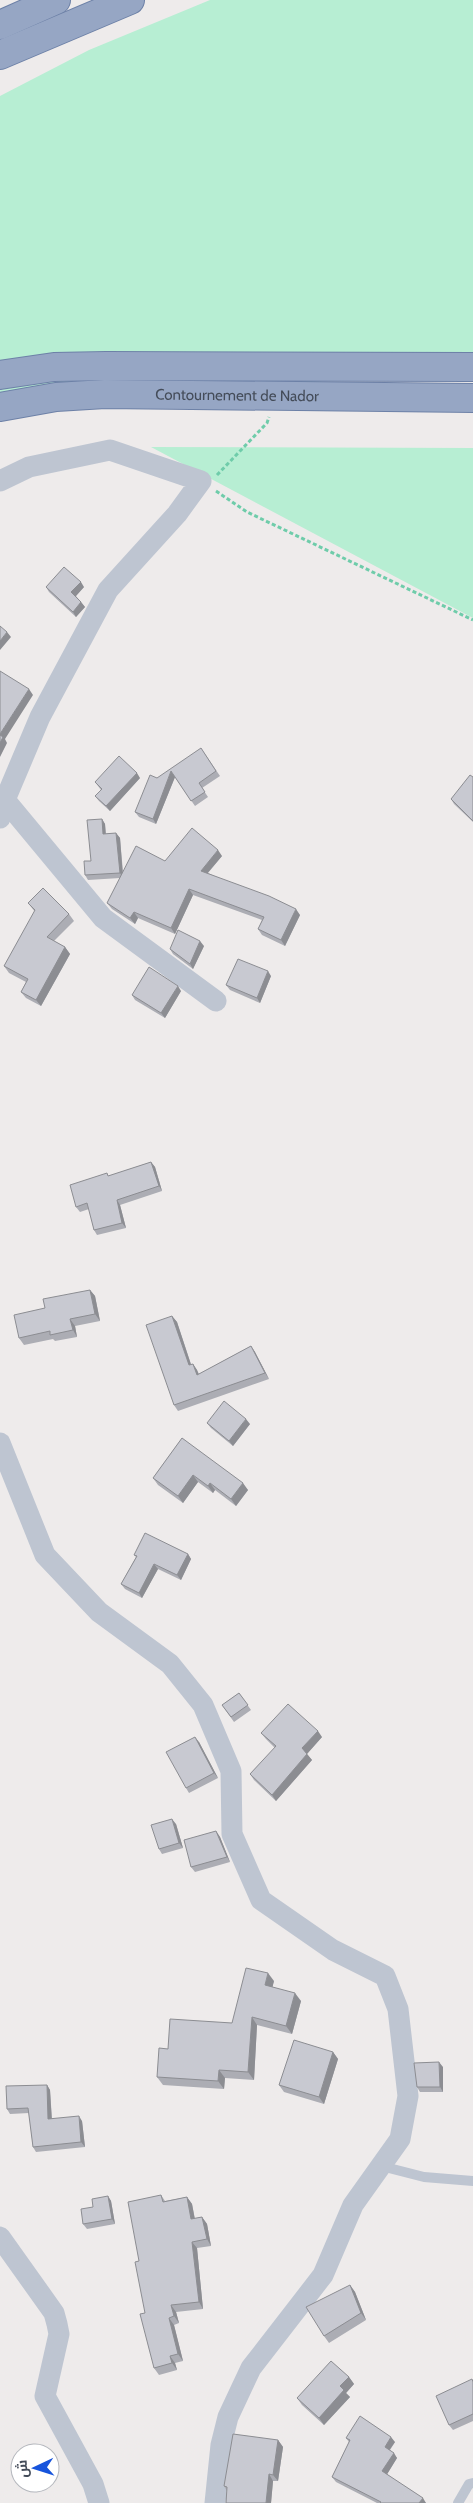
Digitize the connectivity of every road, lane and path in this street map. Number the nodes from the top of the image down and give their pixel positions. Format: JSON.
{"nodes":[{"id":1,"x":56,"y":0,"type":"edge"},
{"id":2,"x":130,"y":0,"type":"edge"},
{"id":3,"x":0,"y":25,"type":"edge"},
{"id":4,"x":0,"y":55,"type":"edge"},
{"id":5,"x":462,"y":367,"type":"edge"},
{"id":6,"x":0,"y":375,"type":"edge"},
{"id":7,"x":268,"y":396,"type":"junction"},
{"id":8,"x":461,"y":398,"type":"edge"},
{"id":9,"x":0,"y":407,"type":"edge"},
{"id":10,"x":0,"y":481,"type":"edge"},
{"id":11,"x":205,"y":483,"type":"junction"},
{"id":12,"x":473,"y":620,"type":"edge"},
{"id":13,"x":2,"y":809,"type":"edge"},
{"id":14,"x":216,"y":1001,"type":"dead end"},
{"id":15,"x":0,"y":1443,"type":"edge"},
{"id":16,"x":381,"y":2166,"type":"junction"},
{"id":17,"x":473,"y":2182,"type":"edge"},
{"id":18,"x":0,"y":2237,"type":"edge"},
{"id":19,"x":473,"y":2483,"type":"edge"},
{"id":20,"x":99,"y":2503,"type":"edge"},
{"id":21,"x":215,"y":2503,"type":"edge"},
{"id":22,"x":458,"y":2503,"type":"edge"}],
"edges":[{"from":1,"to":3,"type":"highway"},
{"from":2,"to":4,"type":"highway"},
{"from":5,"to":6,"type":"highway","name":"Contournement de Nador"},
{"from":5,"to":8,"type":"highway"},
{"from":7,"to":8,"type":"highway","name":"Contournement de Nador"},
{"from":7,"to":9,"type":"highway","name":"Contournement de Nador"},
{"from":7,"to":11,"type":"path"},
{"from":10,"to":11,"type":"street"},
{"from":11,"to":12,"type":"path"},
{"from":11,"to":13,"type":"street"},
{"from":13,"to":14,"type":"street"},
{"from":15,"to":16,"type":"street"},
{"from":16,"to":17,"type":"lane"},
{"from":16,"to":21,"type":"street"},
{"from":18,"to":20,"type":"street"},
{"from":19,"to":22,"type":"lane"}]}
